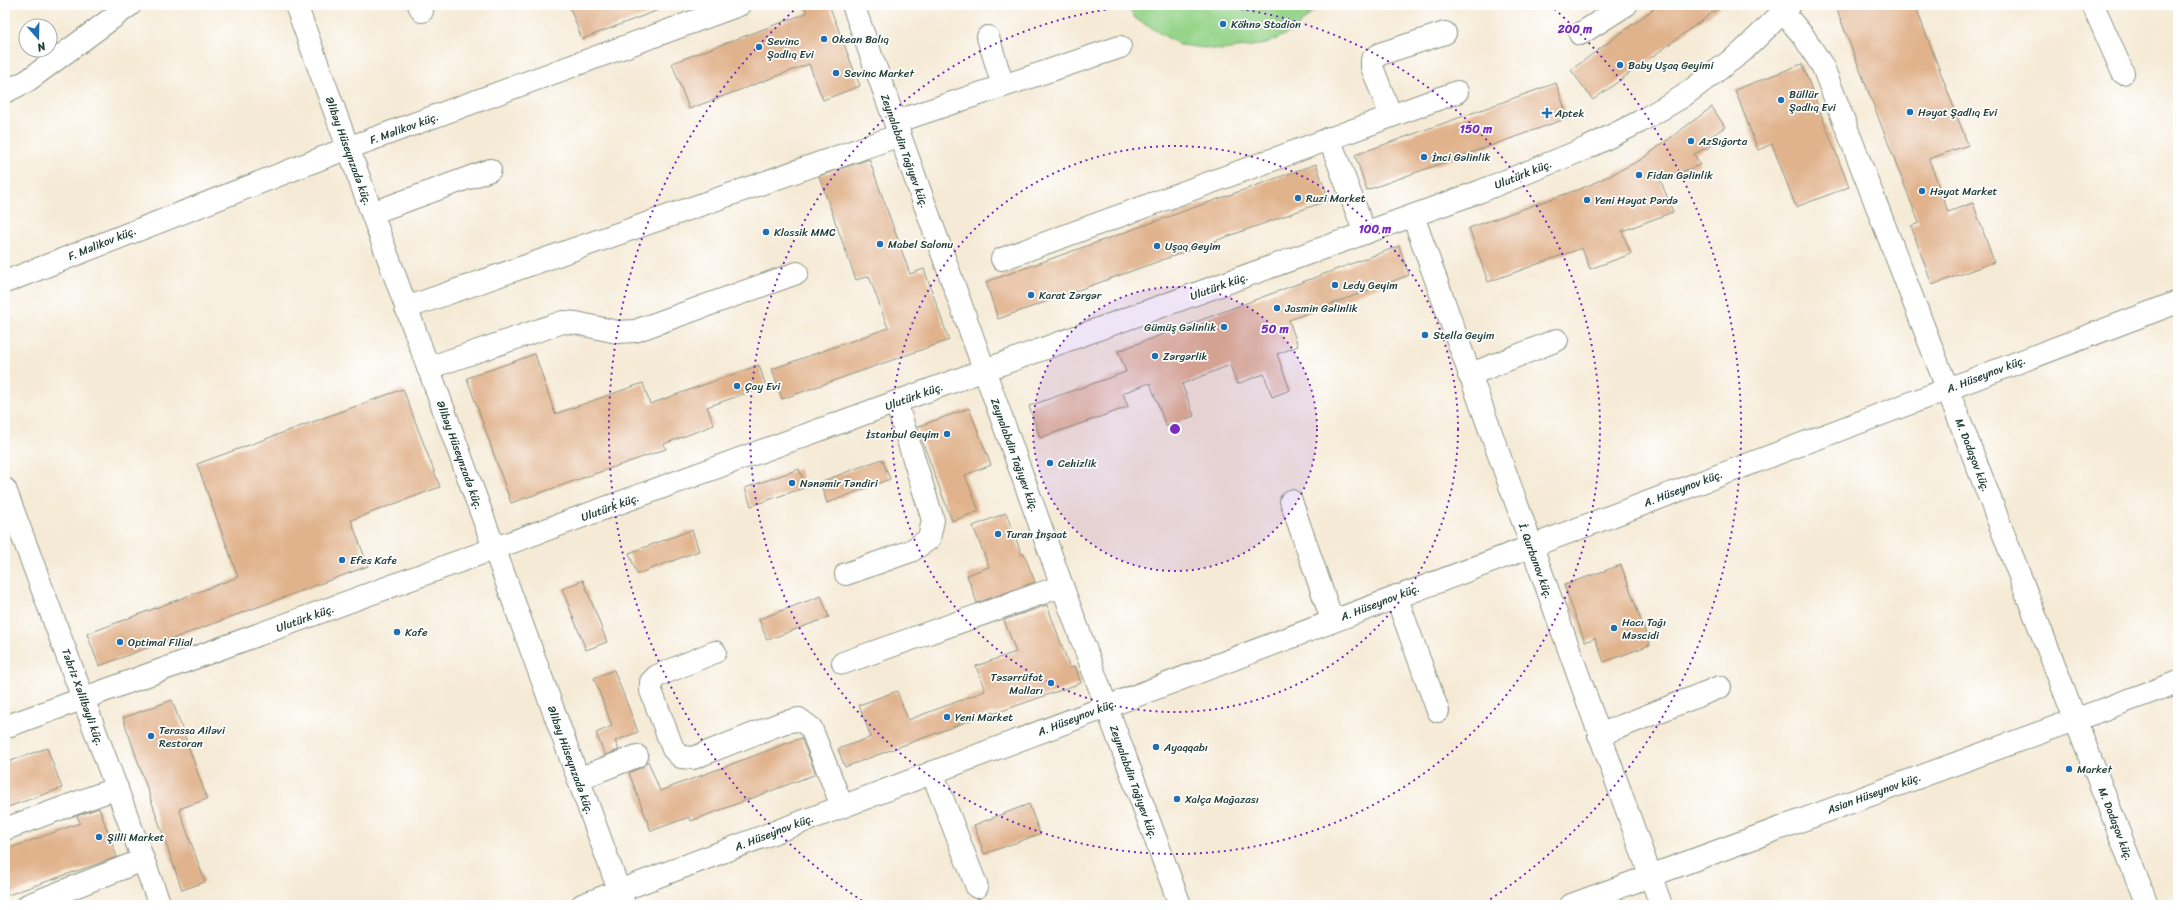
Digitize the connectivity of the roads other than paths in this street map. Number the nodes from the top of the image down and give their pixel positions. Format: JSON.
{"nodes":[{"id":1,"x":130,"y":5,"type":"edge"},
{"id":2,"x":296,"y":5,"type":"edge"},
{"id":3,"x":739,"y":5,"type":"edge"},
{"id":4,"x":853,"y":5,"type":"edge"},
{"id":5,"x":1626,"y":5,"type":"edge"},
{"id":6,"x":2093,"y":5,"type":"edge"},
{"id":7,"x":1787,"y":9,"type":"edge"},
{"id":8,"x":1445,"y":33,"type":"dead end"},
{"id":9,"x":1580,"y":34,"type":"dead end"},
{"id":10,"x":988,"y":37,"type":"dead end"},
{"id":11,"x":1120,"y":47,"type":"dead end"},
{"id":12,"x":2123,"y":73,"type":"dead end"},
{"id":13,"x":1003,"y":86,"type":"junction"},
{"id":14,"x":5,"y":92,"type":"edge"},
{"id":15,"x":1457,"y":92,"type":"dead end"},
{"id":16,"x":1392,"y":116,"type":"junction"},
{"id":17,"x":897,"y":128,"type":"junction"},
{"id":18,"x":1329,"y":138,"type":"junction"},
{"id":19,"x":348,"y":148,"type":"junction"},
{"id":20,"x":490,"y":170,"type":"dead end"},
{"id":21,"x":372,"y":213,"type":"junction"},
{"id":22,"x":1413,"y":216,"type":"junction"},
{"id":23,"x":1365,"y":233,"type":"junction"},
{"id":24,"x":1002,"y":259,"type":"dead end"},
{"id":25,"x":797,"y":273,"type":"dead end"},
{"id":26,"x":5,"y":282,"type":"edge"},
{"id":27,"x":2178,"y":302,"type":"edge"},
{"id":28,"x":406,"y":308,"type":"junction"},
{"id":29,"x":1556,"y":340,"type":"dead end"},
{"id":30,"x":428,"y":368,"type":"junction"},
{"id":31,"x":984,"y":370,"type":"junction"},
{"id":32,"x":1469,"y":375,"type":"junction"},
{"id":33,"x":1947,"y":388,"type":"junction"},
{"id":34,"x":896,"y":402,"type":"junction"},
{"id":35,"x":5,"y":489,"type":"edge"},
{"id":36,"x":1291,"y":501,"type":"dead end"},
{"id":37,"x":1530,"y":546,"type":"junction"},
{"id":38,"x":494,"y":549,"type":"junction"},
{"id":39,"x":846,"y":574,"type":"dead end"},
{"id":40,"x":1062,"y":586,"type":"junction"},
{"id":41,"x":1396,"y":596,"type":"junction"},
{"id":42,"x":1332,"y":620,"type":"junction"},
{"id":43,"x":715,"y":652,"type":"dead end"},
{"id":44,"x":843,"y":663,"type":"dead end"},
{"id":45,"x":2178,"y":682,"type":"edge"},
{"id":46,"x":1720,"y":687,"type":"dead end"},
{"id":47,"x":84,"y":699,"type":"junction"},
{"id":48,"x":1106,"y":706,"type":"junction"},
{"id":49,"x":1438,"y":711,"type":"dead end"},
{"id":50,"x":2075,"y":720,"type":"junction"},
{"id":51,"x":5,"y":727,"type":"edge"},
{"id":52,"x":1599,"y":735,"type":"junction"},
{"id":53,"x":637,"y":756,"type":"dead end"},
{"id":54,"x":932,"y":772,"type":"junction"},
{"id":55,"x":578,"y":778,"type":"junction"},
{"id":56,"x":117,"y":788,"type":"junction"},
{"id":57,"x":842,"y":806,"type":"junction"},
{"id":58,"x":5,"y":829,"type":"edge"},
{"id":59,"x":143,"y":860,"type":"junction"},
{"id":60,"x":1650,"y":876,"type":"junction"},
{"id":61,"x":977,"y":887,"type":"dead end"},
{"id":62,"x":622,"y":898,"type":"edge"},
{"id":63,"x":28,"y":905,"type":"edge"},
{"id":64,"x":160,"y":905,"type":"edge"},
{"id":65,"x":582,"y":905,"type":"edge"},
{"id":66,"x":1180,"y":905,"type":"edge"},
{"id":67,"x":1571,"y":905,"type":"edge"},
{"id":68,"x":1661,"y":905,"type":"edge"},
{"id":69,"x":2147,"y":905,"type":"edge"}],
"edges":[{"from":1,"to":14,"type":"street"},
{"from":2,"to":19,"type":"street","name":"Əlibəy Hüseynzadə küç."},
{"from":3,"to":19,"type":"street","name":"F. Məlikov küç."},
{"from":4,"to":17,"type":"street","name":"Zeynalabdin Tağıyev küç."},
{"from":5,"to":9,"type":"street"},
{"from":6,"to":12,"type":"street"},
{"from":7,"to":22,"type":"street","name":"Ulutürk küç."},
{"from":7,"to":33,"type":"street","name":"M. Dadaşov küç."},
{"from":8,"to":16,"type":"street"},
{"from":10,"to":13,"type":"street"},
{"from":11,"to":13,"type":"street"},
{"from":13,"to":17,"type":"street"},
{"from":15,"to":16,"type":"street"},
{"from":16,"to":18,"type":"street"},
{"from":17,"to":28,"type":"street"},
{"from":17,"to":31,"type":"street","name":"Zeynalabdin Tağıyev küç."},
{"from":18,"to":23,"type":"street"},
{"from":18,"to":24,"type":"street"},
{"from":19,"to":21,"type":"street","name":"Əlibəy Hüseynzadə küç."},
{"from":19,"to":26,"type":"street","name":"F. Məlikov küç."},
{"from":20,"to":21,"type":"street"},
{"from":21,"to":28,"type":"street","name":"Əlibəy Hüseynzadə küç."},
{"from":22,"to":23,"type":"street","name":"Ulutürk küç."},
{"from":22,"to":32,"type":"street","name":"İ. Qurbanov küç."},
{"from":23,"to":31,"type":"street","name":"Ulutürk küç."},
{"from":25,"to":30,"type":"street"},
{"from":27,"to":33,"type":"street","name":"A. Hüseynov küç."},
{"from":28,"to":30,"type":"street","name":"Əlibəy Hüseynzadə küç."},
{"from":29,"to":32,"type":"street"},
{"from":30,"to":38,"type":"street","name":"Əlibəy Hüseynzadə küç."},
{"from":31,"to":34,"type":"street","name":"Ulutürk küç."},
{"from":31,"to":40,"type":"street","name":"Zeynalabdin Tağıyev küç."},
{"from":32,"to":37,"type":"street","name":"İ. Qurbanov küç."},
{"from":33,"to":37,"type":"street","name":"A. Hüseynov küç."},
{"from":33,"to":50,"type":"street","name":"M. Dadaşov küç."},
{"from":34,"to":38,"type":"street","name":"Ulutürk küç."},
{"from":34,"to":39,"type":"street"},
{"from":35,"to":47,"type":"street","name":"Təbriz Xəlilbəyli küç."},
{"from":36,"to":42,"type":"street"},
{"from":37,"to":41,"type":"street","name":"A. Hüseynov küç."},
{"from":37,"to":52,"type":"street","name":"İ. Qurbanov küç."},
{"from":38,"to":47,"type":"street","name":"Ulutürk küç."},
{"from":38,"to":55,"type":"street","name":"Əlibəy Hüseynzadə küç."},
{"from":40,"to":44,"type":"street"},
{"from":40,"to":48,"type":"street","name":"Zeynalabdin Tağıyev küç."},
{"from":41,"to":42,"type":"street","name":"A. Hüseynov küç."},
{"from":41,"to":49,"type":"street"},
{"from":42,"to":48,"type":"street","name":"A. Hüseynov küç."},
{"from":43,"to":57,"type":"street"},
{"from":45,"to":50,"type":"street","name":"Asian Hüseynov küç."},
{"from":46,"to":52,"type":"street"},
{"from":47,"to":51,"type":"street","name":"Ulutürk küç."},
{"from":47,"to":56,"type":"street","name":"Təbriz Xəlilbəyli küç."},
{"from":48,"to":54,"type":"street","name":"A. Hüseynov küç."},
{"from":48,"to":66,"type":"street","name":"Zeynalabdin Tağıyev küç."},
{"from":50,"to":60,"type":"street","name":"Asian Hüseynov küç."},
{"from":50,"to":69,"type":"street","name":"M. Dadaşov küç."},
{"from":52,"to":60,"type":"street","name":"İ. Qurbanov küç."},
{"from":53,"to":55,"type":"street"},
{"from":54,"to":57,"type":"street","name":"A. Hüseynov küç."},
{"from":54,"to":61,"type":"street"},
{"from":55,"to":62,"type":"street","name":"Əlibəy Hüseynzadə küç."},
{"from":56,"to":58,"type":"street"},
{"from":56,"to":59,"type":"street","name":"Təbriz Xəlilbəyli küç."},
{"from":57,"to":62,"type":"street","name":"A. Hüseynov küç."},
{"from":59,"to":63,"type":"street"},
{"from":59,"to":64,"type":"street","name":"Təbriz Xəlilbəyli küç."},
{"from":60,"to":67,"type":"street","name":"Asian Hüseynov küç."},
{"from":60,"to":68,"type":"street","name":"İ. Qurbanov küç."},
{"from":62,"to":65,"type":"street","name":"A. Hüseynov küç."}]}
